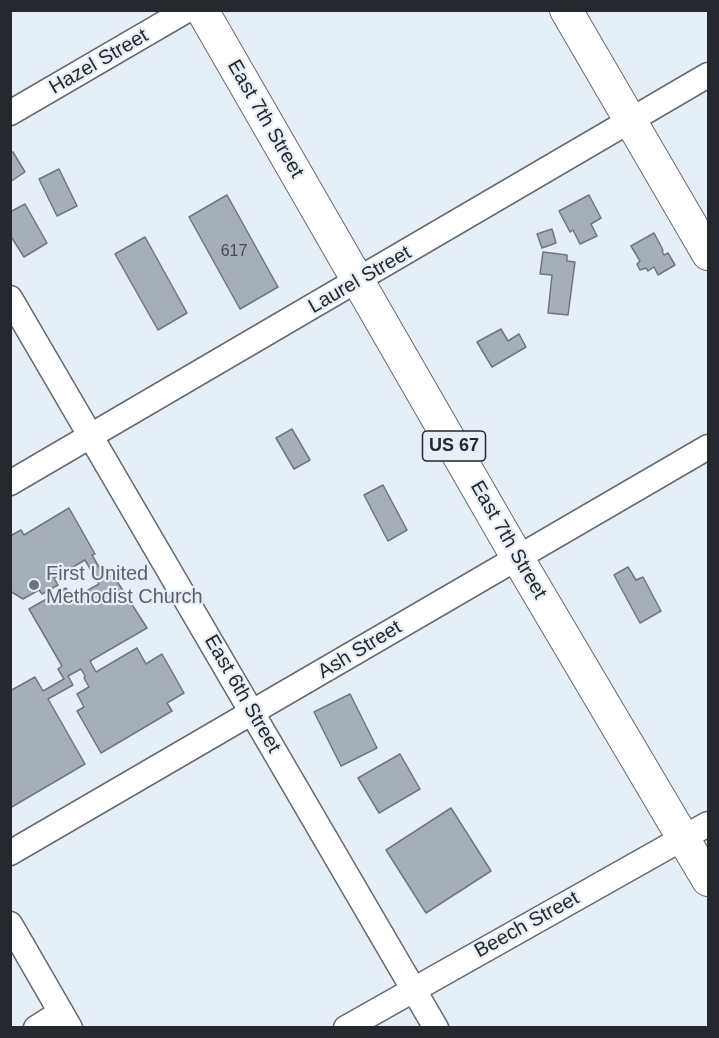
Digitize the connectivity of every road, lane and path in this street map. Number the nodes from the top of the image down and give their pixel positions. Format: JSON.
{"nodes":[{"id":1,"x":187,"y":10,"type":"edge"},
{"id":2,"x":202,"y":10,"type":"edge"},
{"id":3,"x":566,"y":10,"type":"edge"},
{"id":4,"x":708,"y":75,"type":"edge"},
{"id":5,"x":10,"y":113,"type":"edge"},
{"id":6,"x":631,"y":120,"type":"junction"},
{"id":7,"x":708,"y":254,"type":"edge"},
{"id":8,"x":359,"y":280,"type":"junction"},
{"id":9,"x":10,"y":298,"type":"edge"},
{"id":10,"x":91,"y":436,"type":"junction"},
{"id":11,"x":708,"y":447,"type":"edge"},
{"id":12,"x":10,"y":483,"type":"edge"},
{"id":13,"x":518,"y":557,"type":"junction"},
{"id":14,"x":253,"y":713,"type":"junction"},
{"id":15,"x":696,"y":831,"type":"edge"},
{"id":16,"x":10,"y":853,"type":"edge"},
{"id":17,"x":708,"y":880,"type":"edge"},
{"id":18,"x":10,"y":924,"type":"edge"},
{"id":19,"x":414,"y":988,"type":"junction"},
{"id":20,"x":65,"y":1020,"type":"edge"},
{"id":21,"x":36,"y":1028,"type":"edge"},
{"id":22,"x":346,"y":1028,"type":"edge"},
{"id":23,"x":436,"y":1028,"type":"edge"}],
"edges":[{"from":1,"to":5,"type":"street","name":"Hazel Street"},
{"from":2,"to":8,"type":"main road","name":"East 7th Street","number":"US 67"},
{"from":3,"to":6,"type":"main road"},
{"from":4,"to":6,"type":"street","name":"Laurel Street"},
{"from":6,"to":7,"type":"main road"},
{"from":6,"to":8,"type":"street","name":"Laurel Street"},
{"from":8,"to":10,"type":"street","name":"Laurel Street"},
{"from":8,"to":13,"type":"main road","name":"East 7th Street","number":"US 67"},
{"from":9,"to":10,"type":"street","name":"East 6th Street"},
{"from":10,"to":12,"type":"street","name":"Laurel Street"},
{"from":10,"to":14,"type":"street","name":"East 6th Street"},
{"from":11,"to":13,"type":"street","name":"Ash Street"},
{"from":13,"to":14,"type":"street","name":"Ash Street"},
{"from":13,"to":15,"type":"main road","name":"East 7th Street","number":"US 67"},
{"from":14,"to":16,"type":"street","name":"Ash Street"},
{"from":14,"to":19,"type":"street","name":"East 6th Street"},
{"from":15,"to":17,"type":"main road","name":"East 7th Street","number":"US 67"},
{"from":15,"to":19,"type":"street","name":"Beech Street"},
{"from":18,"to":20,"type":"street"},
{"from":19,"to":22,"type":"street","name":"Beech Street"},
{"from":19,"to":23,"type":"street","name":"East 6th Street"},
{"from":20,"to":21,"type":"street"}]}
